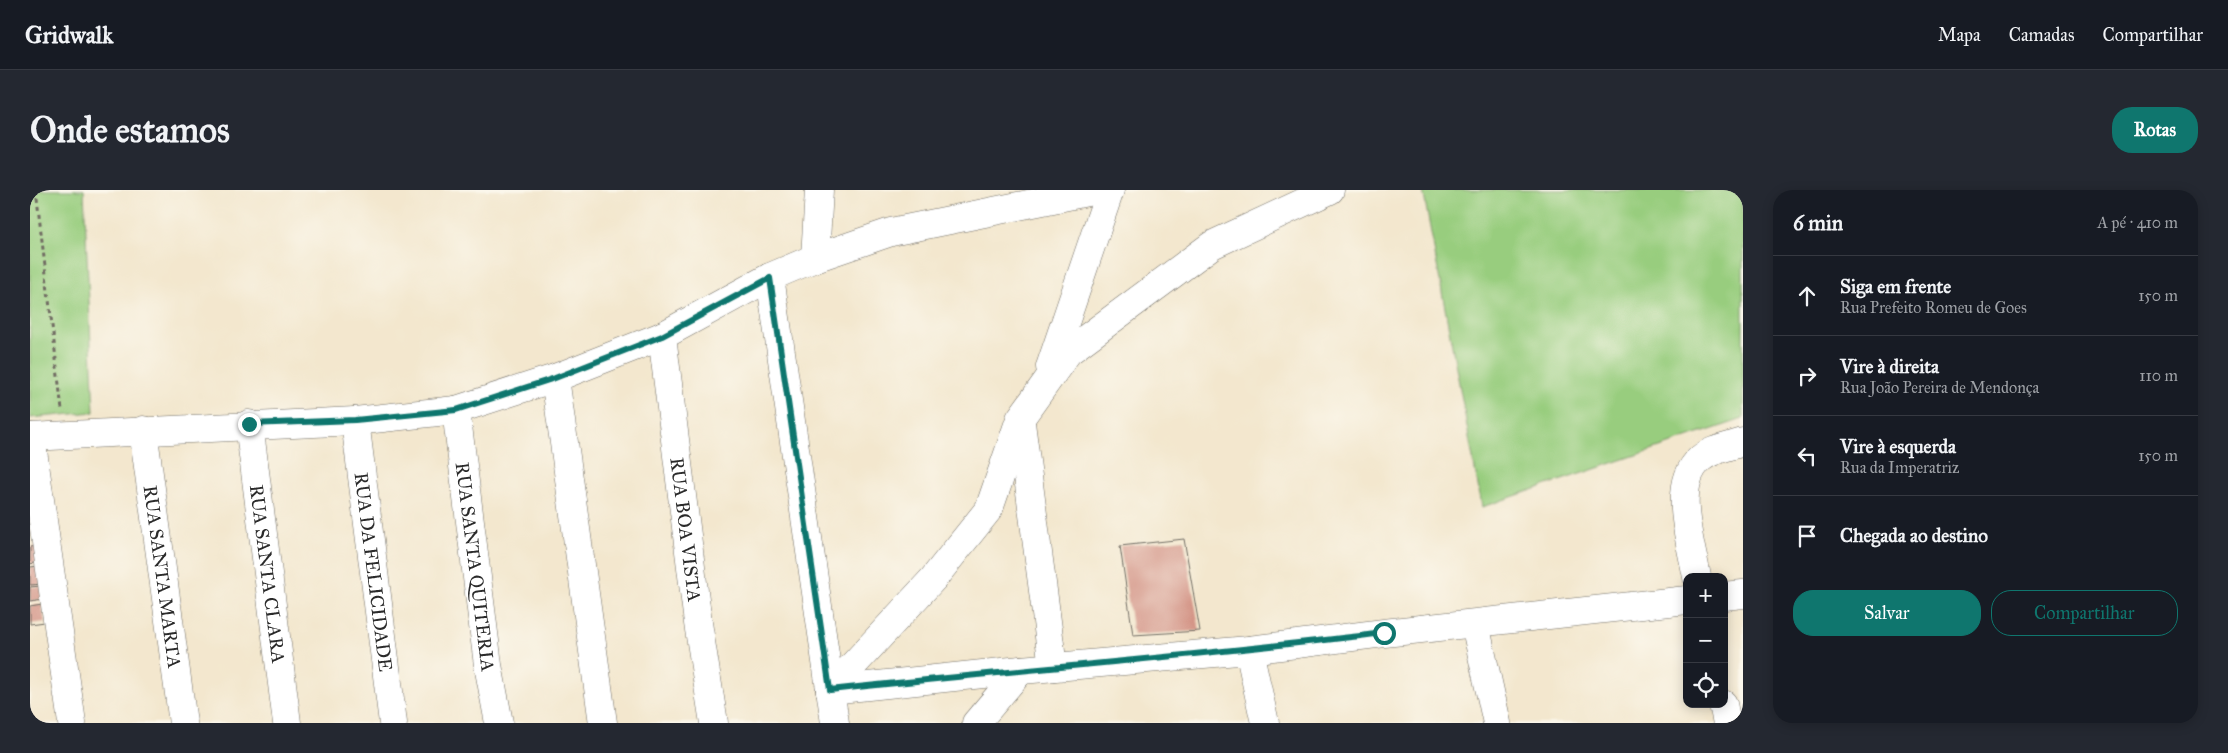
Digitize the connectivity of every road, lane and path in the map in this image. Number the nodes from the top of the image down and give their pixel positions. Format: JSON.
{"nodes":[{"id":1,"x":36,"y":190,"type":"edge"},
{"id":2,"x":819,"y":190,"type":"edge"},
{"id":3,"x":1097,"y":190,"type":"edge"},
{"id":4,"x":1110,"y":190,"type":"edge"},
{"id":5,"x":1330,"y":190,"type":"edge"},
{"id":6,"x":815,"y":258,"type":"junction"},
{"id":7,"x":770,"y":278,"type":"junction"},
{"id":8,"x":662,"y":336,"type":"junction"},
{"id":9,"x":555,"y":378,"type":"junction"},
{"id":10,"x":1044,"y":385,"type":"junction"},
{"id":11,"x":456,"y":410,"type":"junction"},
{"id":12,"x":1020,"y":419,"type":"junction"},
{"id":13,"x":355,"y":420,"type":"junction"},
{"id":14,"x":249,"y":424,"type":"junction"},
{"id":15,"x":143,"y":430,"type":"junction"},
{"id":16,"x":64,"y":435,"type":"junction"},
{"id":17,"x":31,"y":437,"type":"edge"},
{"id":18,"x":1743,"y":442,"type":"edge"},
{"id":19,"x":1696,"y":573,"type":"edge"},
{"id":20,"x":1743,"y":594,"type":"edge"},
{"id":21,"x":1728,"y":596,"type":"edge"},
{"id":22,"x":1683,"y":600,"type":"edge"},
{"id":23,"x":1475,"y":624,"type":"junction"},
{"id":24,"x":1249,"y":650,"type":"junction"},
{"id":25,"x":1053,"y":667,"type":"junction"},
{"id":26,"x":1021,"y":670,"type":"junction"},
{"id":27,"x":830,"y":690,"type":"junction"},
{"id":28,"x":1724,"y":708,"type":"edge"},
{"id":29,"x":988,"y":716,"type":"edge"},
{"id":30,"x":72,"y":723,"type":"edge"},
{"id":31,"x":183,"y":723,"type":"edge"},
{"id":32,"x":287,"y":723,"type":"edge"},
{"id":33,"x":393,"y":723,"type":"edge"},
{"id":34,"x":499,"y":723,"type":"edge"},
{"id":35,"x":604,"y":723,"type":"edge"},
{"id":36,"x":714,"y":723,"type":"edge"},
{"id":37,"x":835,"y":723,"type":"edge"},
{"id":38,"x":1265,"y":723,"type":"edge"},
{"id":39,"x":1497,"y":723,"type":"edge"},
{"id":40,"x":1726,"y":723,"type":"edge"}],
"edges":[{"from":1,"to":16,"type":"path"},
{"from":2,"to":6,"type":"street"},
{"from":3,"to":6,"type":"street"},
{"from":4,"to":10,"type":"street"},
{"from":5,"to":10,"type":"street"},
{"from":6,"to":7,"type":"street"},
{"from":7,"to":8,"type":"street"},
{"from":7,"to":27,"type":"street"},
{"from":8,"to":9,"type":"street"},
{"from":8,"to":36,"type":"street","name":"RUA BOA VISTA"},
{"from":9,"to":11,"type":"street"},
{"from":9,"to":35,"type":"street"},
{"from":10,"to":12,"type":"street"},
{"from":11,"to":13,"type":"street"},
{"from":11,"to":34,"type":"street","name":"RUA SANTA QUITERIA"},
{"from":12,"to":25,"type":"street"},
{"from":12,"to":27,"type":"street"},
{"from":13,"to":14,"type":"street"},
{"from":13,"to":33,"type":"street","name":"RUA DA FELICIDADE"},
{"from":14,"to":15,"type":"street"},
{"from":14,"to":32,"type":"street","name":"RUA SANTA CLARA"},
{"from":15,"to":16,"type":"street"},
{"from":15,"to":31,"type":"street","name":"RUA SANTA MARTA"},
{"from":16,"to":17,"type":"street"},
{"from":17,"to":30,"type":"street"},
{"from":18,"to":19,"type":"street"},
{"from":20,"to":21,"type":"street"},
{"from":22,"to":23,"type":"street"},
{"from":23,"to":24,"type":"street"},
{"from":23,"to":39,"type":"street"},
{"from":24,"to":25,"type":"street"},
{"from":24,"to":38,"type":"street"},
{"from":25,"to":26,"type":"street"},
{"from":26,"to":27,"type":"street"},
{"from":26,"to":29,"type":"street"},
{"from":27,"to":37,"type":"street"},
{"from":28,"to":40,"type":"street"}]}
